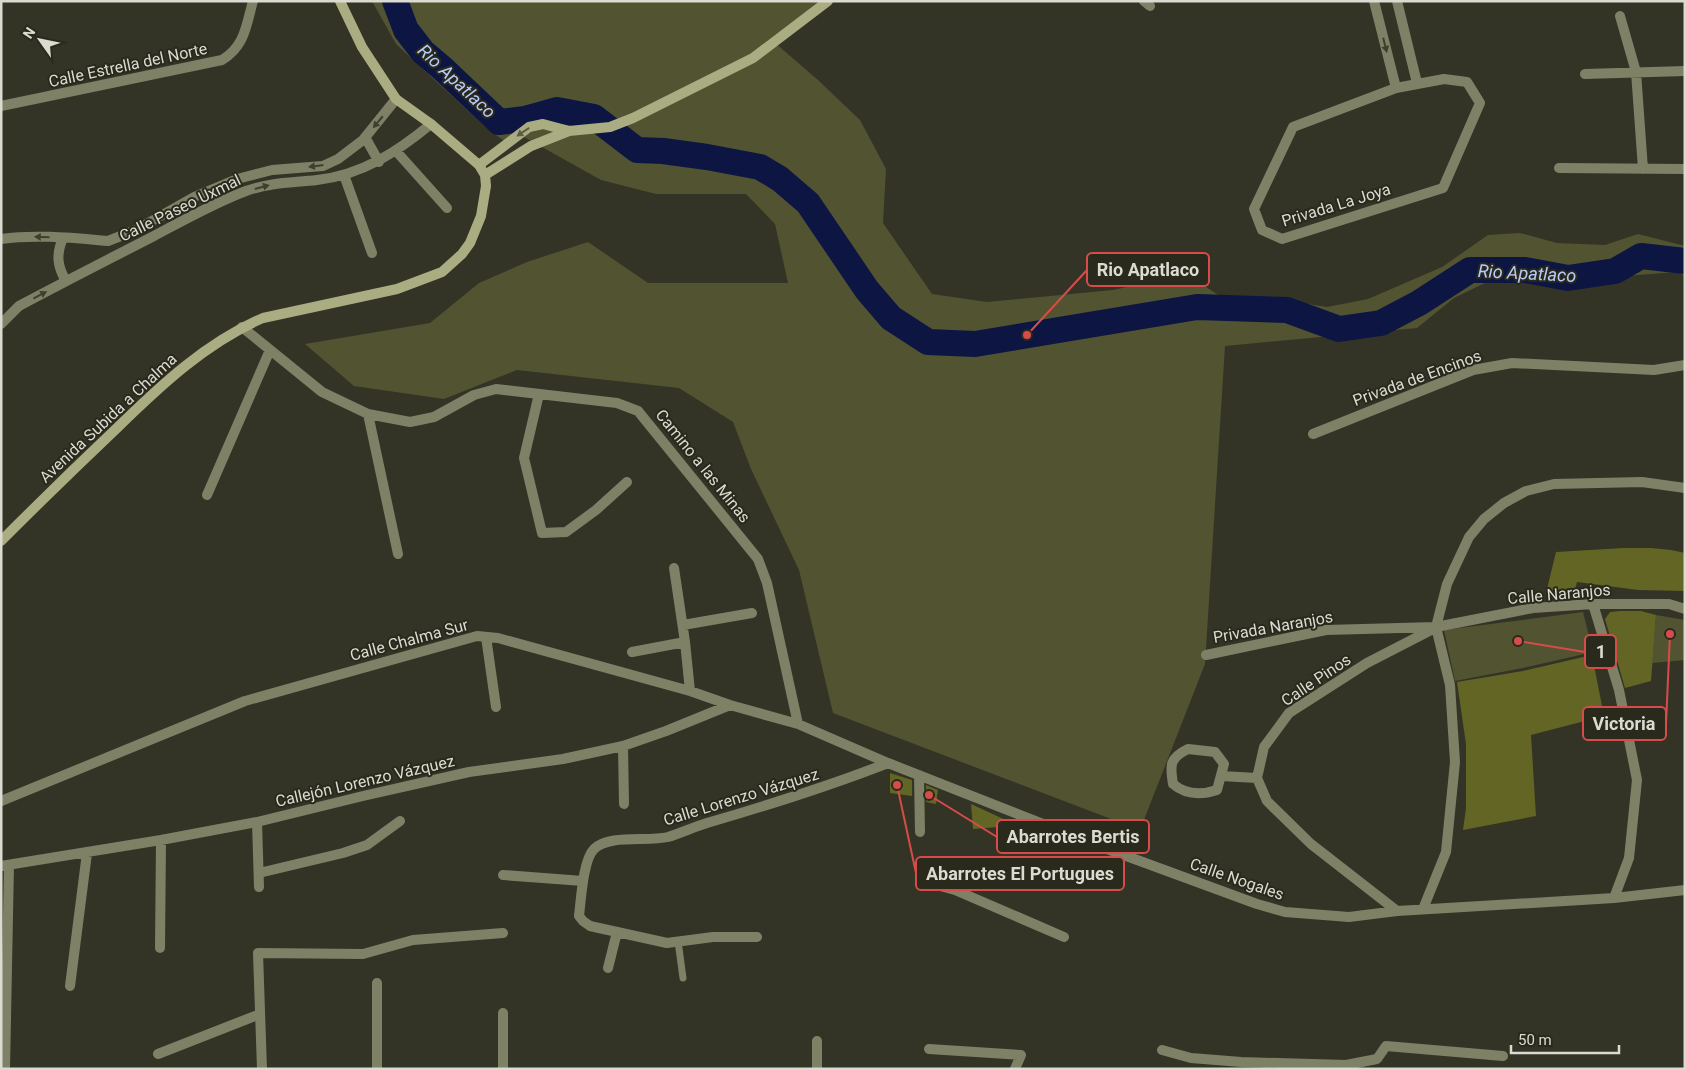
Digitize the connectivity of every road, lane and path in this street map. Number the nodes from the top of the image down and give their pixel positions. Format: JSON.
{"nodes":[{"id":1,"x":252,"y":1,"type":"edge"},
{"id":2,"x":340,"y":1,"type":"edge"},
{"id":3,"x":828,"y":1,"type":"edge"},
{"id":4,"x":1374,"y":1,"type":"edge"},
{"id":5,"x":1397,"y":1,"type":"edge"},
{"id":6,"x":1620,"y":16,"type":"dead end"},
{"id":7,"x":1685,"y":71,"type":"edge"},
{"id":8,"x":1636,"y":72,"type":"junction"},
{"id":9,"x":1585,"y":74,"type":"dead end"},
{"id":10,"x":1417,"y":83,"type":"junction"},
{"id":11,"x":1396,"y":88,"type":"junction"},
{"id":12,"x":396,"y":99,"type":"junction"},
{"id":13,"x":1,"y":106,"type":"edge"},
{"id":14,"x":431,"y":124,"type":"junction"},
{"id":15,"x":569,"y":131,"type":"junction"},
{"id":16,"x":365,"y":137,"type":"junction"},
{"id":17,"x":396,"y":151,"type":"junction"},
{"id":18,"x":379,"y":162,"type":"junction"},
{"id":19,"x":479,"y":165,"type":"junction"},
{"id":20,"x":1559,"y":168,"type":"dead end"},
{"id":21,"x":1643,"y":169,"type":"junction"},
{"id":22,"x":1685,"y":169,"type":"edge"},
{"id":23,"x":344,"y":175,"type":"junction"},
{"id":24,"x":485,"y":175,"type":"junction"},
{"id":25,"x":447,"y":208,"type":"dead end"},
{"id":26,"x":63,"y":238,"type":"junction"},
{"id":27,"x":1,"y":239,"type":"edge"},
{"id":28,"x":372,"y":253,"type":"dead end"},
{"id":29,"x":66,"y":281,"type":"junction"},
{"id":30,"x":1,"y":324,"type":"edge"},
{"id":31,"x":242,"y":327,"type":"junction"},
{"id":32,"x":270,"y":350,"type":"junction"},
{"id":33,"x":1685,"y":365,"type":"edge"},
{"id":34,"x":539,"y":394,"type":"junction"},
{"id":35,"x":368,"y":414,"type":"junction"},
{"id":36,"x":1312,"y":434,"type":"dead end"},
{"id":37,"x":627,"y":482,"type":"dead end"},
{"id":38,"x":1685,"y":488,"type":"edge"},
{"id":39,"x":207,"y":495,"type":"dead end"},
{"id":40,"x":1,"y":541,"type":"edge"},
{"id":41,"x":398,"y":554,"type":"dead end"},
{"id":42,"x":674,"y":568,"type":"dead end"},
{"id":43,"x":1593,"y":604,"type":"junction"},
{"id":44,"x":1685,"y":609,"type":"edge"},
{"id":45,"x":752,"y":612,"type":"dead end"},
{"id":46,"x":683,"y":625,"type":"junction"},
{"id":47,"x":1436,"y":627,"type":"junction"},
{"id":48,"x":486,"y":637,"type":"junction"},
{"id":49,"x":685,"y":642,"type":"junction"},
{"id":50,"x":632,"y":652,"type":"dead end"},
{"id":51,"x":1206,"y":655,"type":"dead end"},
{"id":52,"x":690,"y":691,"type":"junction"},
{"id":53,"x":730,"y":705,"type":"junction"},
{"id":54,"x":496,"y":707,"type":"dead end"},
{"id":55,"x":798,"y":724,"type":"junction"},
{"id":56,"x":623,"y":746,"type":"junction"},
{"id":57,"x":888,"y":763,"type":"junction"},
{"id":58,"x":919,"y":774,"type":"junction"},
{"id":59,"x":1221,"y":776,"type":"junction"},
{"id":60,"x":1257,"y":778,"type":"junction"},
{"id":61,"x":1,"y":801,"type":"edge"},
{"id":62,"x":624,"y":804,"type":"dead end"},
{"id":63,"x":400,"y":821,"type":"dead end"},
{"id":64,"x":257,"y":822,"type":"junction"},
{"id":65,"x":920,"y":832,"type":"dead end"},
{"id":66,"x":161,"y":840,"type":"junction"},
{"id":67,"x":87,"y":853,"type":"junction"},
{"id":68,"x":5,"y":865,"type":"edge"},
{"id":69,"x":258,"y":873,"type":"junction"},
{"id":70,"x":503,"y":875,"type":"dead end"},
{"id":71,"x":583,"y":881,"type":"junction"},
{"id":72,"x":922,"y":881,"type":"dead end"},
{"id":73,"x":259,"y":887,"type":"dead end"},
{"id":74,"x":1685,"y":890,"type":"edge"},
{"id":75,"x":1614,"y":898,"type":"junction"},
{"id":76,"x":1423,"y":909,"type":"junction"},
{"id":77,"x":1397,"y":911,"type":"junction"},
{"id":78,"x":617,"y":932,"type":"junction"},
{"id":79,"x":503,"y":933,"type":"dead end"},
{"id":80,"x":757,"y":936,"type":"dead end"},
{"id":81,"x":1064,"y":937,"type":"dead end"},
{"id":82,"x":673,"y":942,"type":"junction"},
{"id":83,"x":160,"y":948,"type":"dead end"},
{"id":84,"x":608,"y":968,"type":"dead end"},
{"id":85,"x":683,"y":978,"type":"dead end"},
{"id":86,"x":377,"y":984,"type":"dead end"},
{"id":87,"x":70,"y":986,"type":"dead end"},
{"id":88,"x":503,"y":1013,"type":"dead end"},
{"id":89,"x":260,"y":1014,"type":"junction"},
{"id":90,"x":817,"y":1041,"type":"dead end"},
{"id":91,"x":929,"y":1048,"type":"dead end"},
{"id":92,"x":1162,"y":1050,"type":"dead end"},
{"id":93,"x":158,"y":1054,"type":"dead end"},
{"id":94,"x":1503,"y":1056,"type":"dead end"},
{"id":95,"x":1238,"y":1066,"type":"edge"},
{"id":96,"x":5,"y":1069,"type":"edge"},
{"id":97,"x":262,"y":1069,"type":"edge"},
{"id":98,"x":377,"y":1069,"type":"edge"},
{"id":99,"x":503,"y":1069,"type":"edge"},
{"id":100,"x":817,"y":1069,"type":"edge"},
{"id":101,"x":1015,"y":1069,"type":"edge"}],
"edges":[{"from":1,"to":13,"type":"street","name":"Calle Estrella del Norte"},
{"from":2,"to":12,"type":"main road"},
{"from":3,"to":15,"type":"main road"},
{"from":4,"to":11,"type":"street","one_way":true},
{"from":5,"to":10,"type":"street"},
{"from":6,"to":8,"type":"street"},
{"from":7,"to":8,"type":"street"},
{"from":8,"to":9,"type":"street"},
{"from":8,"to":21,"type":"street"},
{"from":10,"to":11,"type":"street","name":"Privada La Joya"},
{"from":10,"to":11,"type":"street","name":"Privada La Joya"},
{"from":12,"to":14,"type":"main road"},
{"from":12,"to":16,"type":"street","name":"Calle Paseo Uxmal","one_way":true},
{"from":14,"to":17,"type":"street","name":"Calle Paseo Uxmal"},
{"from":14,"to":19,"type":"main road"},
{"from":15,"to":19,"type":"main road","one_way":true},
{"from":15,"to":24,"type":"main road"},
{"from":16,"to":18,"type":"street"},
{"from":16,"to":26,"type":"street","name":"Calle Paseo Uxmal","one_way":true},
{"from":17,"to":18,"type":"street","name":"Calle Paseo Uxmal"},
{"from":17,"to":25,"type":"street"},
{"from":18,"to":23,"type":"street","name":"Calle Paseo Uxmal"},
{"from":19,"to":24,"type":"main road"},
{"from":20,"to":21,"type":"street"},
{"from":21,"to":22,"type":"street"},
{"from":23,"to":28,"type":"street"},
{"from":29,"to":23,"type":"street","name":"Calle Paseo Uxmal","one_way":true},
{"from":24,"to":31,"type":"main road","name":"Avenida Subida a Chalma"},
{"from":26,"to":27,"type":"street","name":"Calle Paseo Uxmal","one_way":true},
{"from":26,"to":29,"type":"street"},
{"from":30,"to":29,"type":"street","name":"Calle Paseo Uxmal","one_way":true},
{"from":31,"to":32,"type":"street","name":"Camino a las Minas"},
{"from":31,"to":40,"type":"main road","name":"Avenida Subida a Chalma"},
{"from":32,"to":35,"type":"street","name":"Camino a las Minas"},
{"from":32,"to":39,"type":"street"},
{"from":33,"to":36,"type":"street","name":"Privada de Encinos"},
{"from":34,"to":35,"type":"street","name":"Camino a las Minas"},
{"from":34,"to":37,"type":"street"},
{"from":34,"to":55,"type":"street","name":"Camino a las Minas"},
{"from":35,"to":41,"type":"street"},
{"from":38,"to":47,"type":"street"},
{"from":42,"to":46,"type":"street"},
{"from":43,"to":44,"type":"street","name":"Calle Naranjos"},
{"from":43,"to":47,"type":"street","name":"Calle Naranjos"},
{"from":43,"to":75,"type":"street"},
{"from":45,"to":46,"type":"street"},
{"from":46,"to":49,"type":"street"},
{"from":47,"to":51,"type":"street","name":"Privada Naranjos"},
{"from":47,"to":60,"type":"street","name":"Calle Pinos"},
{"from":47,"to":76,"type":"street"},
{"from":48,"to":52,"type":"street","name":"Calle Chalma Sur"},
{"from":48,"to":54,"type":"street"},
{"from":48,"to":61,"type":"street","name":"Calle Chalma Sur"},
{"from":49,"to":50,"type":"street"},
{"from":49,"to":52,"type":"street"},
{"from":52,"to":53,"type":"street","name":"Calle Chalma Sur"},
{"from":53,"to":55,"type":"street","name":"Calle Chalma Sur"},
{"from":53,"to":56,"type":"street","name":"Callejón Lorenzo Vázquez"},
{"from":55,"to":57,"type":"street","name":"Calle Chalma Sur"},
{"from":56,"to":62,"type":"street"},
{"from":56,"to":64,"type":"street","name":"Callejón Lorenzo Vázquez"},
{"from":57,"to":58,"type":"street","name":"Calle Nogales"},
{"from":57,"to":71,"type":"street","name":"Calle Lorenzo Vázquez"},
{"from":58,"to":65,"type":"street"},
{"from":58,"to":77,"type":"street","name":"Calle Nogales"},
{"from":59,"to":59,"type":"street"},
{"from":59,"to":60,"type":"street"},
{"from":60,"to":77,"type":"street"},
{"from":63,"to":69,"type":"street"},
{"from":64,"to":66,"type":"street","name":"Callejón Lorenzo Vázquez"},
{"from":64,"to":69,"type":"street"},
{"from":66,"to":67,"type":"street","name":"Callejón Lorenzo Vázquez"},
{"from":66,"to":83,"type":"street"},
{"from":67,"to":68,"type":"street","name":"Callejón Lorenzo Vázquez"},
{"from":67,"to":87,"type":"street"},
{"from":68,"to":96,"type":"street"},
{"from":69,"to":73,"type":"street"},
{"from":70,"to":71,"type":"street"},
{"from":71,"to":78,"type":"street","name":"Calle Lorenzo Vázquez"},
{"from":72,"to":81,"type":"street"},
{"from":74,"to":75,"type":"street","name":"Calle Nogales"},
{"from":75,"to":76,"type":"street","name":"Calle Nogales"},
{"from":76,"to":77,"type":"street","name":"Calle Nogales"},
{"from":78,"to":82,"type":"street"},
{"from":78,"to":84,"type":"street"},
{"from":79,"to":89,"type":"street"},
{"from":80,"to":82,"type":"street"},
{"from":82,"to":85,"type":"lane"},
{"from":86,"to":98,"type":"street"},
{"from":88,"to":99,"type":"street"},
{"from":89,"to":93,"type":"street"},
{"from":89,"to":97,"type":"street"},
{"from":90,"to":100,"type":"street"},
{"from":91,"to":101,"type":"street"},
{"from":92,"to":95,"type":"street"},
{"from":94,"to":95,"type":"street"}]}
